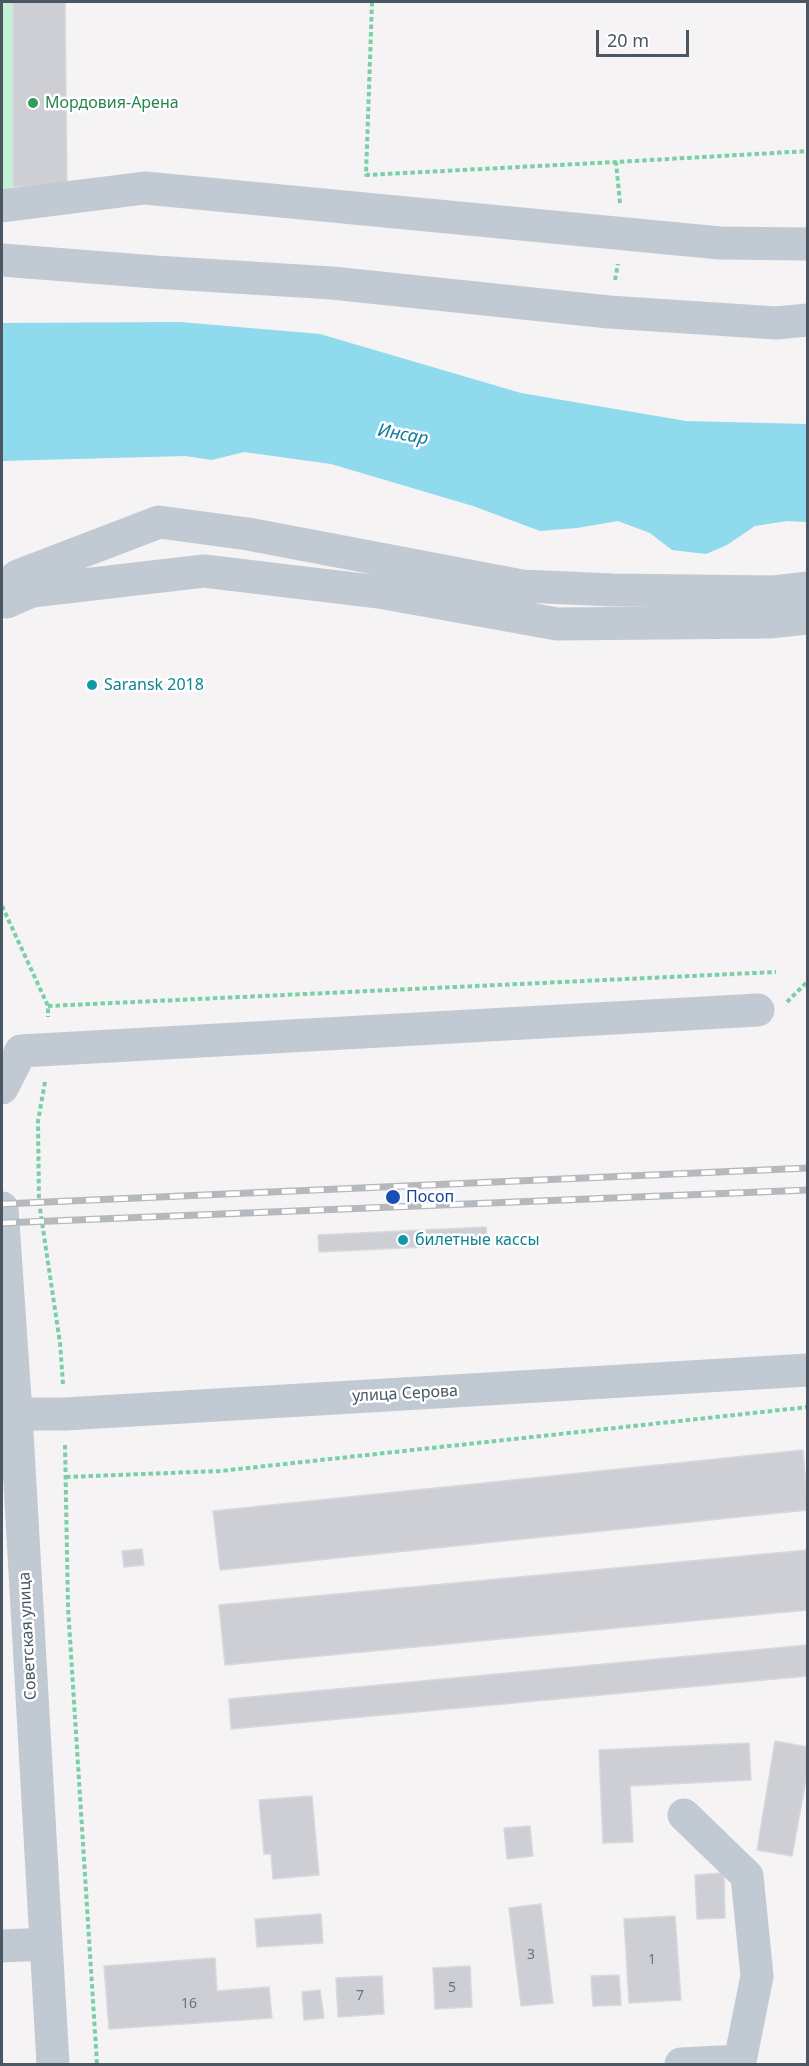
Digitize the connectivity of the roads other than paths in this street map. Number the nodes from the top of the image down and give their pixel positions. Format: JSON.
{"nodes":[{"id":1,"x":2,"y":206,"type":"edge"},
{"id":2,"x":807,"y":244,"type":"edge"},
{"id":3,"x":2,"y":260,"type":"edge"},
{"id":4,"x":807,"y":320,"type":"edge"},
{"id":5,"x":2,"y":588,"type":"edge"},
{"id":6,"x":807,"y":588,"type":"edge"},
{"id":7,"x":2,"y":604,"type":"edge"},
{"id":8,"x":807,"y":618,"type":"edge"},
{"id":9,"x":758,"y":1010,"type":"dead end"},
{"id":10,"x":2,"y":1088,"type":"edge"},
{"id":11,"x":2,"y":1209,"type":"edge"},
{"id":12,"x":797,"y":1371,"type":"edge"},
{"id":13,"x":9,"y":1414,"type":"edge"},
{"id":14,"x":15,"y":1642,"type":"edge"},
{"id":15,"x":684,"y":1815,"type":"dead end"},
{"id":16,"x":46,"y":1944,"type":"junction"},
{"id":17,"x":2,"y":1946,"type":"edge"},
{"id":18,"x":53,"y":2064,"type":"edge"},
{"id":19,"x":681,"y":2064,"type":"edge"}],
"edges":[{"from":1,"to":2,"type":"street"},
{"from":3,"to":4,"type":"street"},
{"from":5,"to":6,"type":"street"},
{"from":7,"to":8,"type":"street"},
{"from":9,"to":10,"type":"street"},
{"from":11,"to":13,"type":"street","name":"Советская улица"},
{"from":12,"to":13,"type":"street","name":"улица Серова"},
{"from":13,"to":14,"type":"street","name":"Советская улица"},
{"from":14,"to":16,"type":"street","name":"Советская улица"},
{"from":15,"to":19,"type":"street"},
{"from":16,"to":17,"type":"street"},
{"from":16,"to":18,"type":"street","name":"Советская улица"}]}
